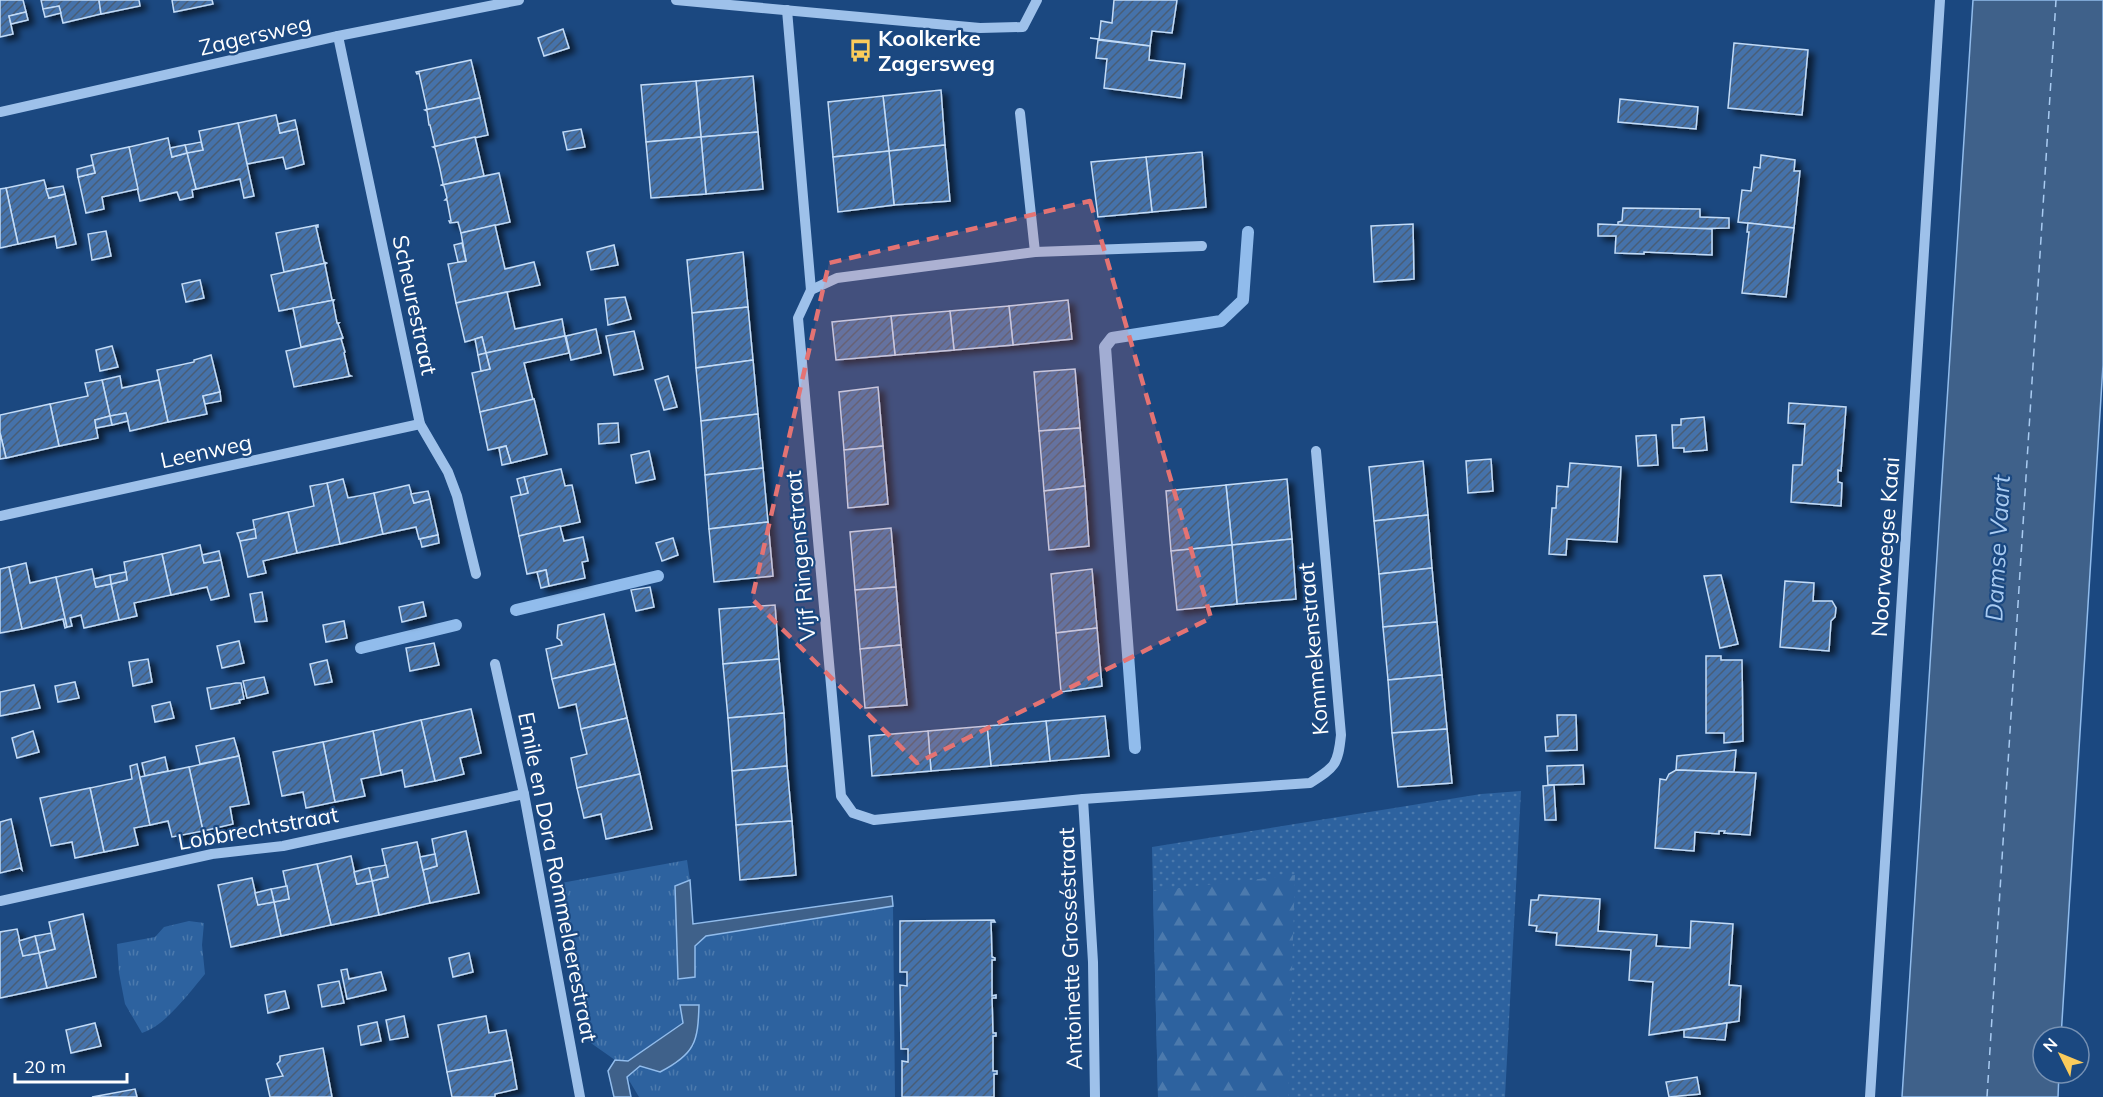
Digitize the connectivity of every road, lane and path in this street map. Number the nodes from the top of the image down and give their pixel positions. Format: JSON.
{"nodes":[{"id":1,"x":519,"y":0,"type":"edge"},
{"id":2,"x":676,"y":0,"type":"edge"},
{"id":3,"x":1037,"y":0,"type":"edge"},
{"id":4,"x":1940,"y":0,"type":"edge"},
{"id":5,"x":787,"y":10,"type":"junction"},
{"id":6,"x":338,"y":36,"type":"junction"},
{"id":7,"x":0,"y":112,"type":"edge"},
{"id":8,"x":1020,"y":113,"type":"dead end"},
{"id":9,"x":1202,"y":246,"type":"dead end"},
{"id":10,"x":1035,"y":252,"type":"junction"},
{"id":11,"x":811,"y":290,"type":"junction"},
{"id":12,"x":420,"y":424,"type":"junction"},
{"id":13,"x":1316,"y":451,"type":"dead end"},
{"id":14,"x":0,"y":516,"type":"edge"},
{"id":15,"x":476,"y":574,"type":"dead end"},
{"id":16,"x":495,"y":664,"type":"dead end"},
{"id":17,"x":524,"y":794,"type":"junction"},
{"id":18,"x":1083,"y":799,"type":"junction"},
{"id":19,"x":0,"y":901,"type":"edge"},
{"id":20,"x":580,"y":1097,"type":"edge"},
{"id":21,"x":1095,"y":1097,"type":"edge"},
{"id":22,"x":1870,"y":1097,"type":"edge"}],
"edges":[{"from":1,"to":6,"type":"street","name":"Zagersweg"},
{"from":2,"to":5,"type":"street"},
{"from":3,"to":5,"type":"street"},
{"from":4,"to":22,"type":"street","name":"Noorweegse Kaai"},
{"from":5,"to":11,"type":"street"},
{"from":6,"to":7,"type":"street","name":"Zagersweg"},
{"from":6,"to":12,"type":"street","name":"Scheurestraat"},
{"from":8,"to":10,"type":"street"},
{"from":9,"to":10,"type":"street"},
{"from":10,"to":11,"type":"street"},
{"from":11,"to":18,"type":"street","name":"Vijf Ringenstraat"},
{"from":12,"to":14,"type":"street","name":"Leenweg"},
{"from":12,"to":15,"type":"street","name":"Scheurestraat"},
{"from":13,"to":18,"type":"street","name":"Kommekenstraat"},
{"from":16,"to":17,"type":"street","name":"Emile en Dora Rommelaerestraat"},
{"from":17,"to":19,"type":"street","name":"Lobbrechtstraat"},
{"from":17,"to":20,"type":"street","name":"Emile en Dora Rommelaerestraat"},
{"from":18,"to":21,"type":"street","name":"Antoinette Grosséstraat"}]}
